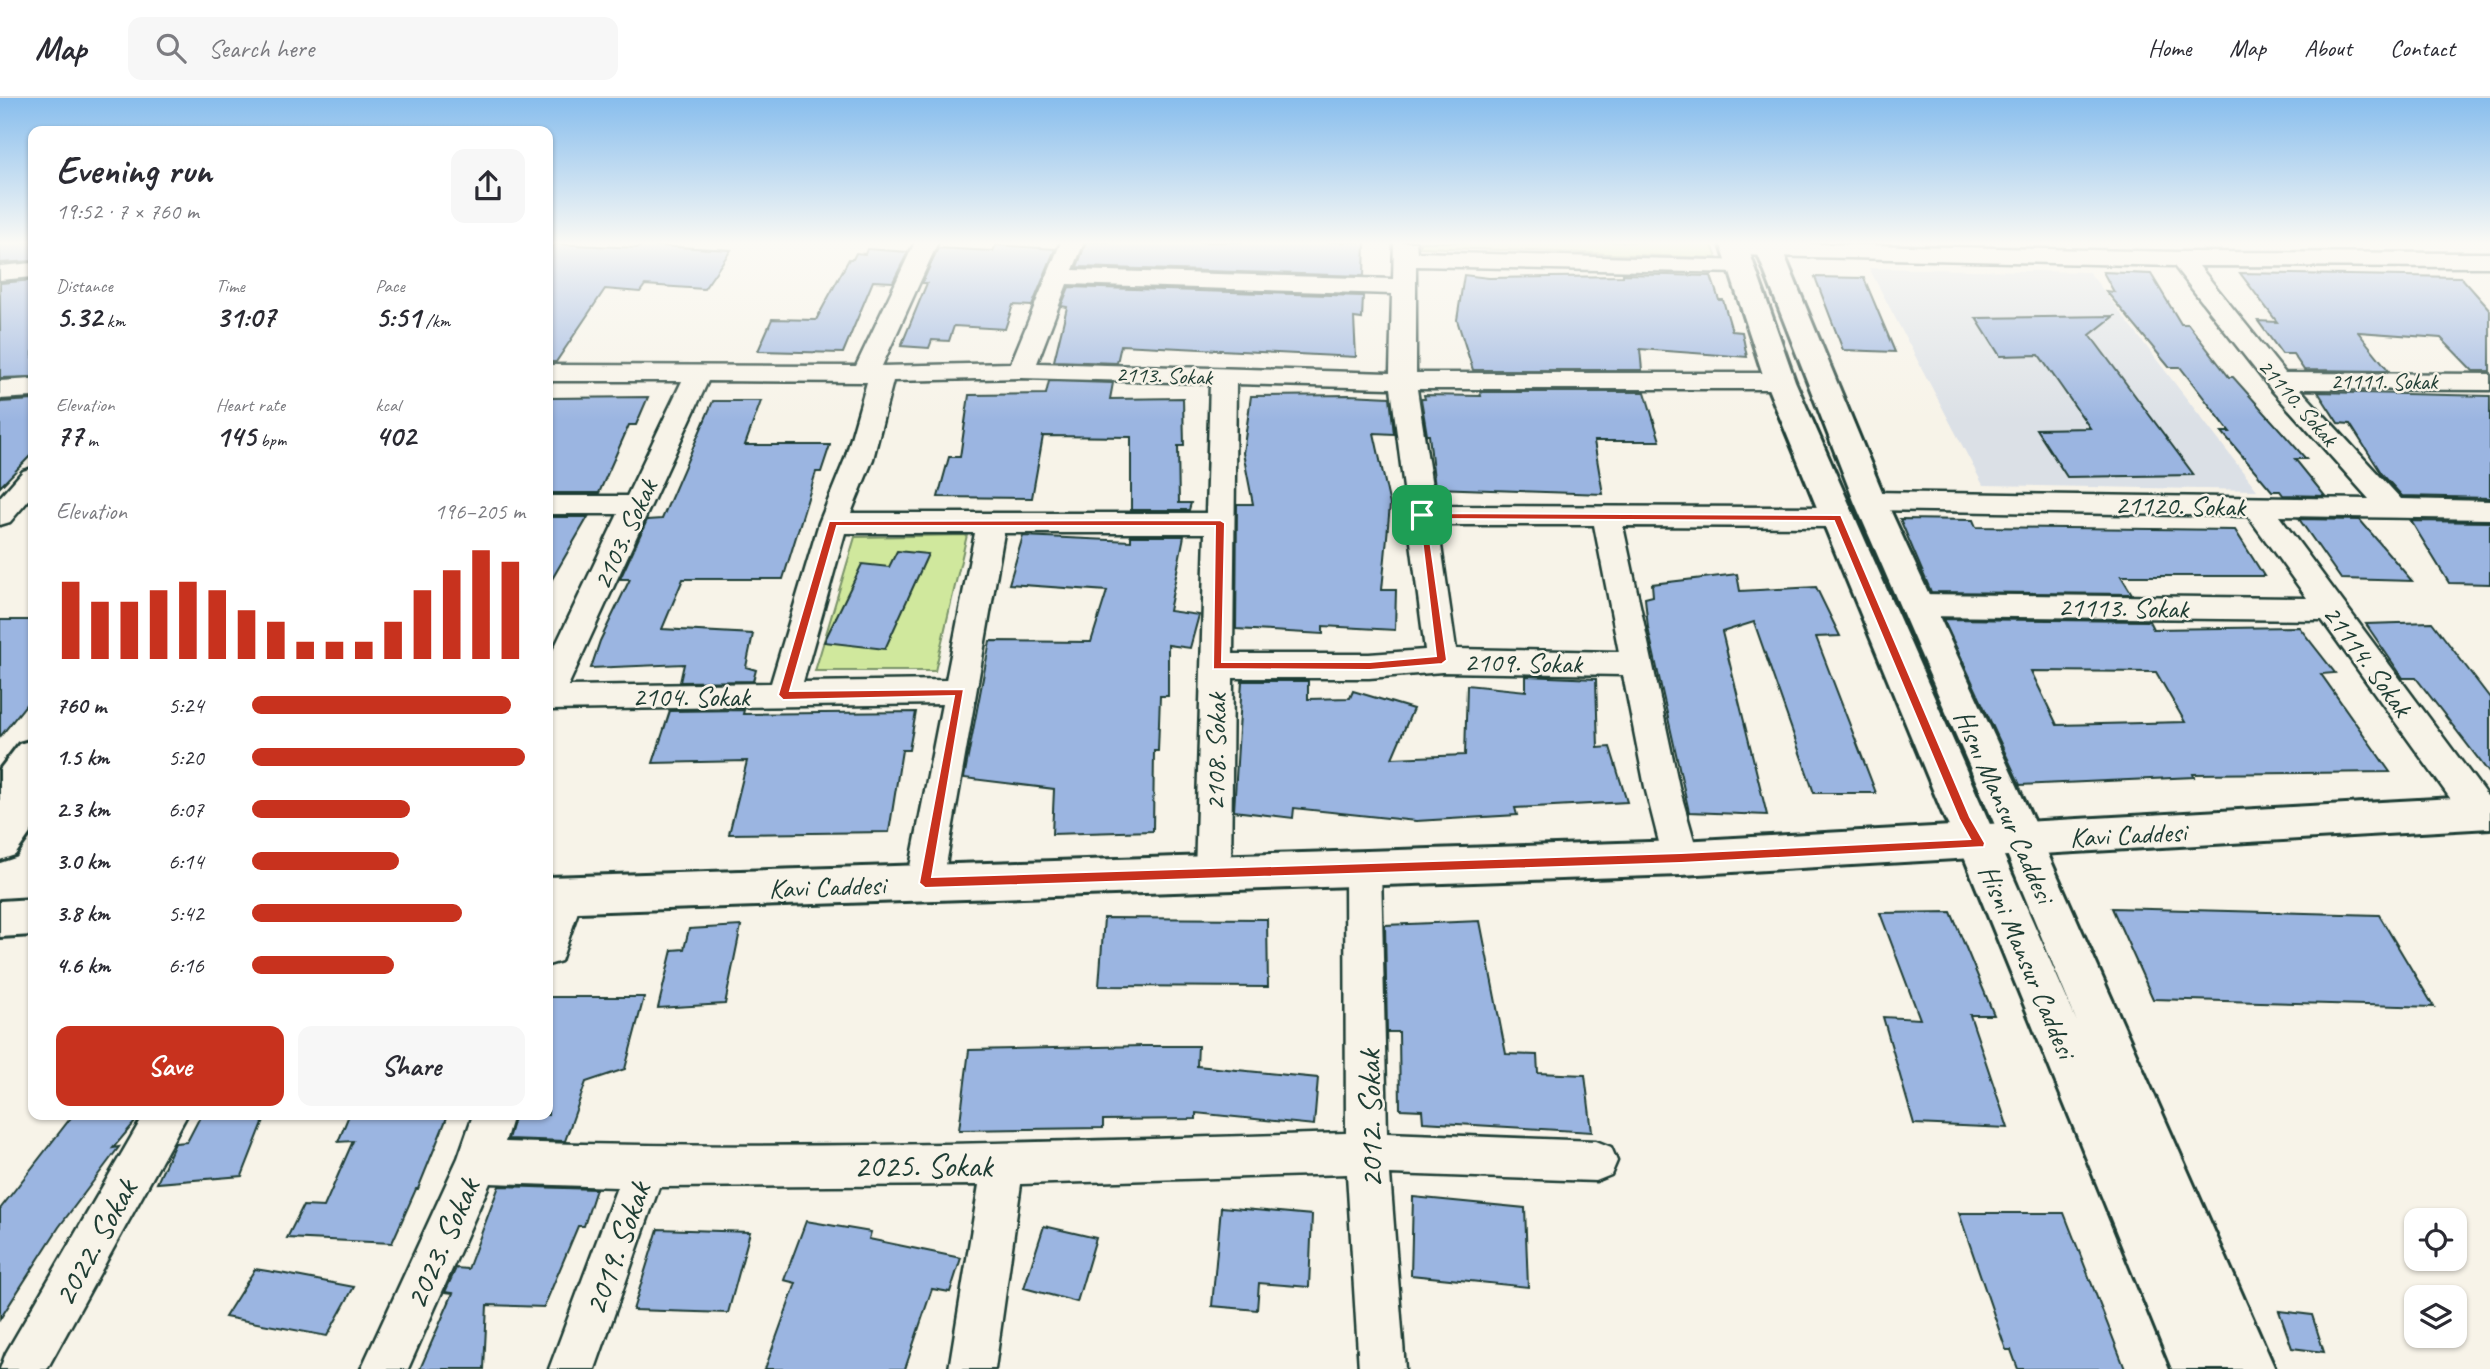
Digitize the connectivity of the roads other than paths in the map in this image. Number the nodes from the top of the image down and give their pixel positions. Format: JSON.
{"nodes":[{"id":1,"x":902,"y":301,"type":"edge"},
{"id":2,"x":1048,"y":301,"type":"edge"},
{"id":3,"x":1404,"y":301,"type":"edge"},
{"id":4,"x":1761,"y":301,"type":"edge"},
{"id":5,"x":1770,"y":301,"type":"edge"},
{"id":6,"x":2214,"y":301,"type":"edge"},
{"id":7,"x":1021,"y":370,"type":"junction"},
{"id":8,"x":553,"y":373,"type":"edge"},
{"id":9,"x":698,"y":374,"type":"junction"},
{"id":10,"x":873,"y":374,"type":"junction"},
{"id":11,"x":1223,"y":378,"type":"junction"},
{"id":12,"x":1403,"y":381,"type":"junction"},
{"id":13,"x":1780,"y":381,"type":"junction"},
{"id":14,"x":2277,"y":381,"type":"junction"},
{"id":15,"x":2490,"y":382,"type":"edge"},
{"id":16,"x":28,"y":388,"type":"edge"},
{"id":17,"x":0,"y":390,"type":"edge"},
{"id":18,"x":28,"y":483,"type":"edge"},
{"id":19,"x":553,"y":505,"type":"edge"},
{"id":20,"x":638,"y":505,"type":"junction"},
{"id":21,"x":2256,"y":506,"type":"junction"},
{"id":22,"x":1854,"y":509,"type":"junction"},
{"id":23,"x":2393,"y":509,"type":"junction"},
{"id":24,"x":2490,"y":510,"type":"edge"},
{"id":25,"x":0,"y":515,"type":"edge"},
{"id":26,"x":1422,"y":515,"type":"junction"},
{"id":27,"x":1607,"y":516,"type":"junction"},
{"id":28,"x":992,"y":522,"type":"junction"},
{"id":29,"x":833,"y":523,"type":"junction"},
{"id":30,"x":1220,"y":523,"type":"junction"},
{"id":31,"x":1915,"y":605,"type":"junction"},
{"id":32,"x":2331,"y":609,"type":"junction"},
{"id":33,"x":1442,"y":660,"type":"junction"},
{"id":34,"x":1637,"y":664,"type":"junction"},
{"id":35,"x":1217,"y":666,"type":"junction"},
{"id":36,"x":553,"y":681,"type":"edge"},
{"id":37,"x":553,"y":687,"type":"edge"},
{"id":38,"x":960,"y":692,"type":"junction"},
{"id":39,"x":783,"y":695,"type":"junction"},
{"id":40,"x":28,"y":762,"type":"edge"},
{"id":41,"x":0,"y":798,"type":"edge"},
{"id":42,"x":28,"y":805,"type":"edge"},
{"id":43,"x":2485,"y":813,"type":"edge"},
{"id":44,"x":2020,"y":841,"type":"junction"},
{"id":45,"x":0,"y":843,"type":"edge"},
{"id":46,"x":1979,"y":843,"type":"junction"},
{"id":47,"x":1681,"y":858,"type":"junction"},
{"id":48,"x":1363,"y":869,"type":"junction"},
{"id":49,"x":1213,"y":874,"type":"junction"},
{"id":50,"x":925,"y":883,"type":"junction"},
{"id":51,"x":557,"y":894,"type":"edge"},
{"id":52,"x":28,"y":917,"type":"edge"},
{"id":53,"x":553,"y":918,"type":"edge"},
{"id":54,"x":0,"y":919,"type":"edge"},
{"id":55,"x":163,"y":1120,"type":"edge"},
{"id":56,"x":491,"y":1120,"type":"edge"},
{"id":57,"x":1367,"y":1153,"type":"junction"},
{"id":58,"x":478,"y":1161,"type":"junction"},
{"id":59,"x":1596,"y":1161,"type":"dead end"},
{"id":60,"x":1003,"y":1164,"type":"junction"},
{"id":61,"x":645,"y":1167,"type":"junction"},
{"id":62,"x":22,"y":1369,"type":"edge"},
{"id":63,"x":384,"y":1369,"type":"edge"},
{"id":64,"x":572,"y":1369,"type":"edge"},
{"id":65,"x":972,"y":1369,"type":"edge"},
{"id":66,"x":1382,"y":1369,"type":"edge"},
{"id":67,"x":2199,"y":1369,"type":"edge"},
{"id":68,"x":2248,"y":1369,"type":"edge"}],
"edges":[{"from":1,"to":10,"type":"street"},
{"from":2,"to":7,"type":"street"},
{"from":3,"to":12,"type":"street"},
{"from":4,"to":13,"type":"main road","name":"Hisni Mansur Caddesi"},
{"from":5,"to":22,"type":"main road","name":"Hısnı Mansur Caddesi"},
{"from":6,"to":14,"type":"street","name":"21110. Sokak"},
{"from":7,"to":10,"type":"street","name":"2113. Sokak"},
{"from":7,"to":11,"type":"street","name":"2113. Sokak"},
{"from":8,"to":9,"type":"street","name":"2113. Sokak"},
{"from":9,"to":10,"type":"street","name":"2113. Sokak"},
{"from":9,"to":20,"type":"street","name":"2103. Sokak"},
{"from":10,"to":29,"type":"street"},
{"from":11,"to":12,"type":"street","name":"2113. Sokak"},
{"from":11,"to":30,"type":"street","name":"2108. Sokak"},
{"from":12,"to":13,"type":"street","name":"2113. Sokak"},
{"from":12,"to":26,"type":"street"},
{"from":13,"to":22,"type":"main road","name":"Hisni Mansur Caddesi"},
{"from":14,"to":15,"type":"street","name":"21111. Sokak"},
{"from":14,"to":23,"type":"street","name":"21110. Sokak"},
{"from":16,"to":17,"type":"main road"},
{"from":18,"to":25,"type":"street"},
{"from":19,"to":20,"type":"street"},
{"from":20,"to":36,"type":"street","name":"2103. Sokak"},
{"from":21,"to":22,"type":"street","name":"21120. Sokak"},
{"from":21,"to":23,"type":"street","name":"21120. Sokak"},
{"from":21,"to":32,"type":"street","name":"21114. Sokak"},
{"from":22,"to":27,"type":"street","name":"21120. Sokak"},
{"from":22,"to":31,"type":"main road","name":"Hısnı Mansur Caddesi"},
{"from":22,"to":46,"type":"main road","name":"Hisni Mansur Caddesi"},
{"from":23,"to":24,"type":"street","name":"21120. Sokak"},
{"from":26,"to":27,"type":"street","name":"21120. Sokak"},
{"from":26,"to":33,"type":"street"},
{"from":27,"to":34,"type":"street"},
{"from":28,"to":29,"type":"street"},
{"from":28,"to":30,"type":"street"},
{"from":28,"to":38,"type":"street"},
{"from":29,"to":39,"type":"street"},
{"from":30,"to":35,"type":"street","name":"2108. Sokak"},
{"from":31,"to":32,"type":"street","name":"21113. Sokak"},
{"from":31,"to":44,"type":"main road","name":"Hısnı Mansur Caddesi"},
{"from":32,"to":43,"type":"street","name":"21114. Sokak"},
{"from":33,"to":34,"type":"street","name":"2109. Sokak"},
{"from":33,"to":35,"type":"street","name":"2109. Sokak"},
{"from":34,"to":47,"type":"street"},
{"from":35,"to":49,"type":"street","name":"2108. Sokak"},
{"from":37,"to":39,"type":"street","name":"2104. Sokak"},
{"from":38,"to":39,"type":"street","name":"2104. Sokak"},
{"from":38,"to":50,"type":"street"},
{"from":40,"to":41,"type":"main road"},
{"from":42,"to":45,"type":"main road"},
{"from":43,"to":44,"type":"main road","name":"Kavi Caddesi"},
{"from":44,"to":46,"type":"main road","name":"Kavi Caddesi"},
{"from":44,"to":68,"type":"main road","name":"Hısnı Mansur Caddesi"},
{"from":46,"to":47,"type":"main road","name":"Kavi Caddesi"},
{"from":46,"to":67,"type":"main road","name":"Hisni Mansur Caddesi"},
{"from":47,"to":48,"type":"main road","name":"Kavi Caddesi"},
{"from":48,"to":49,"type":"main road","name":"Kavi Caddesi"},
{"from":48,"to":57,"type":"street","name":"2012. Sokak"},
{"from":49,"to":50,"type":"main road","name":"Kavi Caddesi"},
{"from":50,"to":51,"type":"main road","name":"Kavi Caddesi"},
{"from":51,"to":53,"type":"street"},
{"from":52,"to":54,"type":"main road"},
{"from":55,"to":62,"type":"street","name":"2022. Sokak"},
{"from":56,"to":58,"type":"street","name":"2023. Sokak"},
{"from":57,"to":59,"type":"street","name":"2025. Sokak"},
{"from":57,"to":60,"type":"street","name":"2025. Sokak"},
{"from":57,"to":66,"type":"street","name":"2012. Sokak"},
{"from":58,"to":61,"type":"street","name":"2025. Sokak"},
{"from":58,"to":63,"type":"street","name":"2023. Sokak"},
{"from":60,"to":61,"type":"street","name":"2025. Sokak"},
{"from":60,"to":65,"type":"street"},
{"from":61,"to":64,"type":"street","name":"2019. Sokak"}]}
